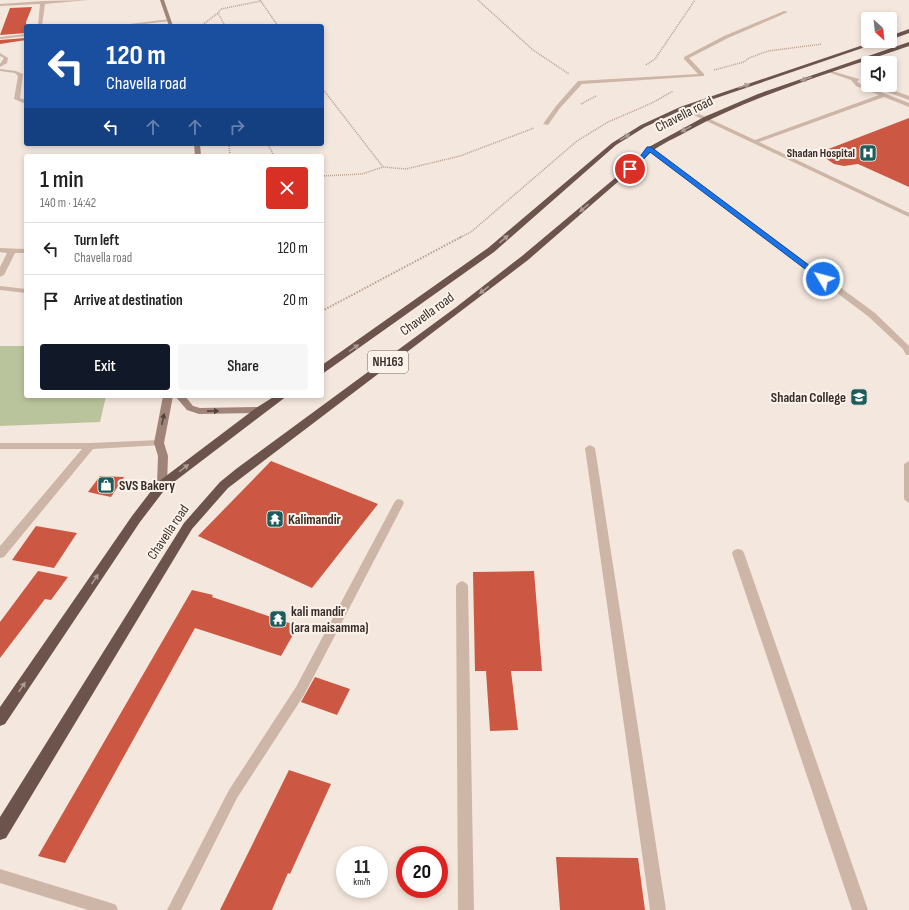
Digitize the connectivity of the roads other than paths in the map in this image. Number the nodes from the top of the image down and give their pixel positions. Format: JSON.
{"nodes":[{"id":1,"x":86,"y":0,"type":"edge"},
{"id":2,"x":162,"y":0,"type":"edge"},
{"id":3,"x":43,"y":2,"type":"junction"},
{"id":4,"x":0,"y":5,"type":"edge"},
{"id":5,"x":786,"y":12,"type":"dead end"},
{"id":6,"x":170,"y":20,"type":"junction"},
{"id":7,"x":40,"y":24,"type":"edge"},
{"id":8,"x":133,"y":24,"type":"edge"},
{"id":9,"x":171,"y":24,"type":"edge"},
{"id":10,"x":909,"y":31,"type":"edge"},
{"id":11,"x":897,"y":35,"type":"edge"},
{"id":12,"x":24,"y":36,"type":"edge"},
{"id":13,"x":0,"y":38,"type":"edge"},
{"id":14,"x":909,"y":44,"type":"edge"},
{"id":15,"x":861,"y":47,"type":"edge"},
{"id":16,"x":0,"y":54,"type":"edge"},
{"id":17,"x":0,"y":66,"type":"edge"},
{"id":18,"x":0,"y":70,"type":"edge"},
{"id":19,"x":830,"y":71,"type":"junction"},
{"id":20,"x":852,"y":80,"type":"junction"},
{"id":21,"x":861,"y":82,"type":"edge"},
{"id":22,"x":893,"y":92,"type":"edge"},
{"id":23,"x":884,"y":95,"type":"junction"},
{"id":24,"x":909,"y":98,"type":"edge"},
{"id":25,"x":24,"y":102,"type":"edge"},
{"id":26,"x":909,"y":105,"type":"edge"},
{"id":27,"x":682,"y":108,"type":"junction"},
{"id":28,"x":706,"y":118,"type":"junction"},
{"id":29,"x":546,"y":124,"type":"road end"},
{"id":30,"x":755,"y":142,"type":"junction"},
{"id":31,"x":649,"y":149,"type":"junction"},
{"id":32,"x":909,"y":215,"type":"edge"},
{"id":33,"x":0,"y":250,"type":"edge"},
{"id":34,"x":12,"y":251,"type":"junction"},
{"id":35,"x":24,"y":251,"type":"edge"},
{"id":36,"x":0,"y":274,"type":"edge"},
{"id":37,"x":0,"y":288,"type":"edge"},
{"id":38,"x":24,"y":291,"type":"edge"},
{"id":39,"x":908,"y":350,"type":"edge"},
{"id":40,"x":324,"y":369,"type":"edge"},
{"id":41,"x":168,"y":398,"type":"edge"},
{"id":42,"x":182,"y":398,"type":"edge"},
{"id":43,"x":279,"y":398,"type":"edge"},
{"id":44,"x":260,"y":410,"type":"junction"},
{"id":45,"x":159,"y":443,"type":"junction"},
{"id":46,"x":0,"y":446,"type":"edge"},
{"id":47,"x":90,"y":446,"type":"junction"},
{"id":48,"x":590,"y":448,"type":"dead end"},
{"id":49,"x":909,"y":464,"type":"edge"},
{"id":50,"x":162,"y":485,"type":"junction"},
{"id":51,"x":909,"y":499,"type":"edge"},
{"id":52,"x":399,"y":503,"type":"dead end"},
{"id":53,"x":738,"y":553,"type":"dead end"},
{"id":54,"x":0,"y":554,"type":"edge"},
{"id":55,"x":462,"y":586,"type":"dead end"},
{"id":56,"x":0,"y":719,"type":"edge"},
{"id":57,"x":0,"y":832,"type":"edge"},
{"id":58,"x":0,"y":876,"type":"edge"},
{"id":59,"x":111,"y":910,"type":"edge"},
{"id":60,"x":174,"y":910,"type":"edge"},
{"id":61,"x":466,"y":910,"type":"edge"},
{"id":62,"x":658,"y":910,"type":"edge"},
{"id":63,"x":860,"y":910,"type":"edge"}],
"edges":[{"from":1,"to":3,"type":"street"},
{"from":2,"to":6,"type":"main road"},
{"from":3,"to":4,"type":"street"},
{"from":3,"to":7,"type":"street"},
{"from":5,"to":29,"type":"street"},
{"from":6,"to":8,"type":"street"},
{"from":6,"to":9,"type":"main road"},
{"from":10,"to":11,"type":"highway"},
{"from":12,"to":13,"type":"street"},
{"from":14,"to":19,"type":"highway","name":"Chavella road","number":"NH163"},
{"from":27,"to":15,"type":"highway","name":"Chavella road","number":"NH163","one_way":true},
{"from":16,"to":17,"type":"lane"},
{"from":18,"to":25,"type":"lane"},
{"from":19,"to":20,"type":"lane"},
{"from":19,"to":28,"type":"highway","name":"Chavella road","number":"NH163","one_way":true},
{"from":20,"to":21,"type":"lane"},
{"from":20,"to":23,"type":"lane"},
{"from":22,"to":24,"type":"lane"},
{"from":23,"to":26,"type":"lane"},
{"from":23,"to":30,"type":"lane"},
{"from":27,"to":28,"type":"lane"},
{"from":40,"to":27,"type":"highway","name":"Chavella road","number":"NH163","one_way":true},
{"from":28,"to":30,"type":"lane"},
{"from":28,"to":31,"type":"highway","name":"Chavella road","number":"NH163","one_way":true},
{"from":30,"to":32,"type":"lane"},
{"from":31,"to":39,"type":"lane"},
{"from":31,"to":57,"type":"highway","name":"Chavella road","number":"NH163","one_way":true},
{"from":33,"to":34,"type":"street"},
{"from":34,"to":35,"type":"street"},
{"from":34,"to":36,"type":"street"},
{"from":37,"to":38,"type":"street"},
{"from":45,"to":41,"type":"main road","one_way":true},
{"from":42,"to":44,"type":"main road","one_way":true},
{"from":43,"to":44,"type":"highway"},
{"from":50,"to":44,"type":"highway","one_way":true},
{"from":45,"to":47,"type":"street"},
{"from":45,"to":50,"type":"main road"},
{"from":46,"to":47,"type":"street"},
{"from":47,"to":54,"type":"street"},
{"from":48,"to":62,"type":"street"},
{"from":49,"to":51,"type":"lane"},
{"from":56,"to":50,"type":"highway","one_way":true},
{"from":52,"to":60,"type":"lane"},
{"from":53,"to":63,"type":"street"},
{"from":55,"to":61,"type":"street"},
{"from":58,"to":59,"type":"lane"}]}
